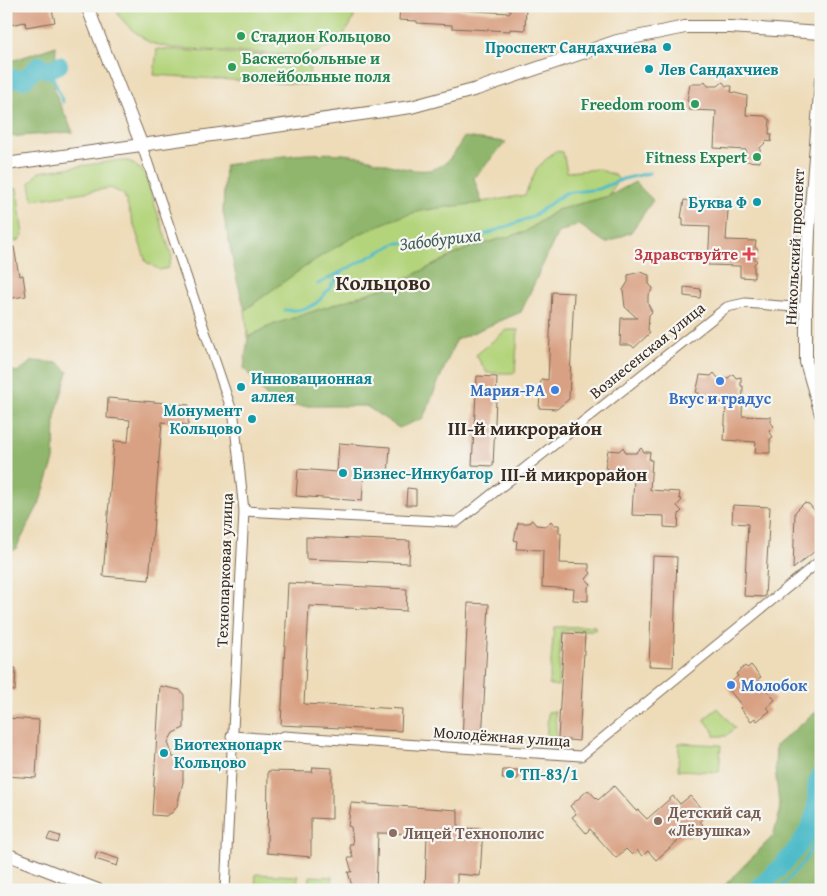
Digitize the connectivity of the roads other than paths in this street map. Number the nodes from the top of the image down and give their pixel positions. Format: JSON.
{"nodes":[{"id":1,"x":87,"y":6,"type":"edge"},
{"id":2,"x":821,"y":33,"type":"edge"},
{"id":3,"x":821,"y":80,"type":"edge"},
{"id":4,"x":142,"y":146,"type":"junction"},
{"id":5,"x":6,"y":164,"type":"edge"},
{"id":6,"x":806,"y":308,"type":"junction"},
{"id":7,"x":821,"y":414,"type":"edge"},
{"id":8,"x":244,"y":511,"type":"junction"},
{"id":9,"x":821,"y":560,"type":"edge"},
{"id":10,"x":232,"y":736,"type":"junction"},
{"id":11,"x":6,"y":854,"type":"edge"},
{"id":12,"x":98,"y":890,"type":"edge"},
{"id":13,"x":225,"y":890,"type":"edge"}],
"edges":[{"from":1,"to":4,"type":"main road"},
{"from":2,"to":4,"type":"main road"},
{"from":3,"to":6,"type":"main road","name":"Никольский проспект"},
{"from":4,"to":5,"type":"main road"},
{"from":4,"to":8,"type":"street","name":"Технопарковая улица"},
{"from":6,"to":7,"type":"main road","name":"Никольский проспект"},
{"from":6,"to":8,"type":"street","name":"Вознесенская улица"},
{"from":8,"to":10,"type":"street","name":"Технопарковая улица"},
{"from":9,"to":10,"type":"street","name":"Молодёжная улица"},
{"from":10,"to":13,"type":"street","name":"Технопарковая улица"},
{"from":11,"to":12,"type":"main road"}]}
